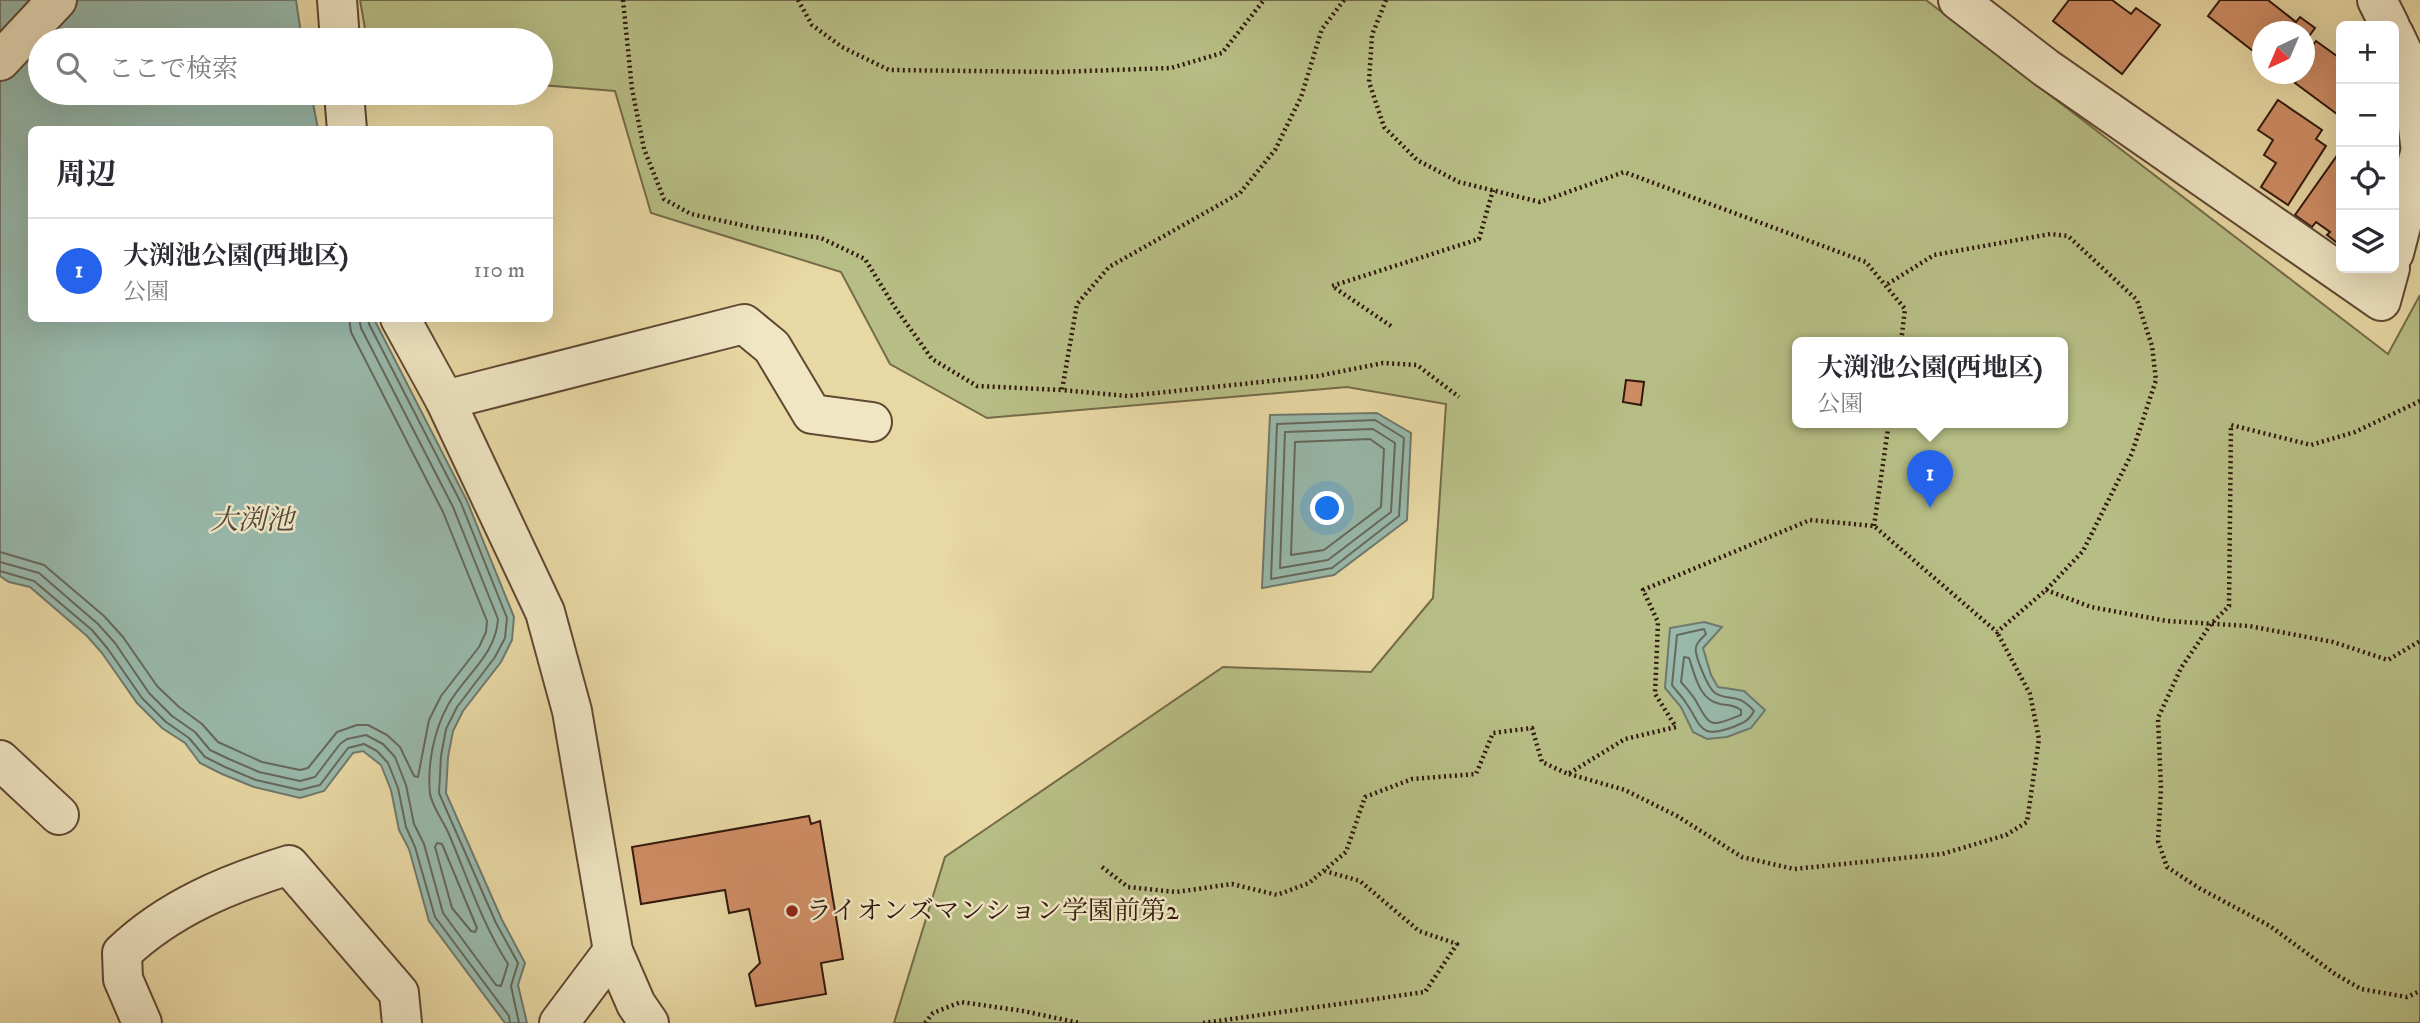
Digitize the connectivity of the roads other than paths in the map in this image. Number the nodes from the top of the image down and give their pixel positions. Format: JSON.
{"nodes":[{"id":1,"x":57,"y":0,"type":"edge"},
{"id":2,"x":337,"y":0,"type":"edge"},
{"id":3,"x":1958,"y":0,"type":"edge"},
{"id":4,"x":2377,"y":0,"type":"edge"},
{"id":5,"x":2388,"y":21,"type":"edge"},
{"id":6,"x":31,"y":28,"type":"edge"},
{"id":7,"x":339,"y":28,"type":"edge"},
{"id":8,"x":28,"y":31,"type":"edge"},
{"id":9,"x":2399,"y":45,"type":"edge"},
{"id":10,"x":0,"y":61,"type":"edge"},
{"id":11,"x":345,"y":105,"type":"edge"},
{"id":12,"x":347,"y":126,"type":"edge"},
{"id":13,"x":2420,"y":144,"type":"edge"},
{"id":14,"x":2420,"y":153,"type":"edge"},
{"id":15,"x":2399,"y":234,"type":"edge"},
{"id":16,"x":2336,"y":270,"type":"edge"},
{"id":17,"x":2341,"y":273,"type":"edge"},
{"id":18,"x":2389,"y":273,"type":"edge"},
{"id":19,"x":402,"y":322,"type":"edge"},
{"id":20,"x":445,"y":400,"type":"junction"},
{"id":21,"x":872,"y":422,"type":"dead end"},
{"id":22,"x":0,"y":760,"type":"edge"},
{"id":23,"x":59,"y":815,"type":"dead end"},
{"id":24,"x":613,"y":951,"type":"junction"},
{"id":25,"x":142,"y":1023,"type":"edge"},
{"id":26,"x":402,"y":1023,"type":"edge"},
{"id":27,"x":559,"y":1023,"type":"edge"},
{"id":28,"x":649,"y":1023,"type":"edge"}],
"edges":[{"from":1,"to":6,"type":"street"},
{"from":2,"to":7,"type":"street"},
{"from":3,"to":16,"type":"street"},
{"from":4,"to":5,"type":"street"},
{"from":8,"to":10,"type":"street"},
{"from":9,"to":13,"type":"street"},
{"from":11,"to":12,"type":"street"},
{"from":14,"to":15,"type":"street"},
{"from":17,"to":18,"type":"street"},
{"from":19,"to":20,"type":"street"},
{"from":20,"to":21,"type":"street"},
{"from":20,"to":24,"type":"street"},
{"from":22,"to":23,"type":"street"},
{"from":24,"to":27,"type":"street"},
{"from":24,"to":28,"type":"street"},
{"from":25,"to":26,"type":"street"}]}
